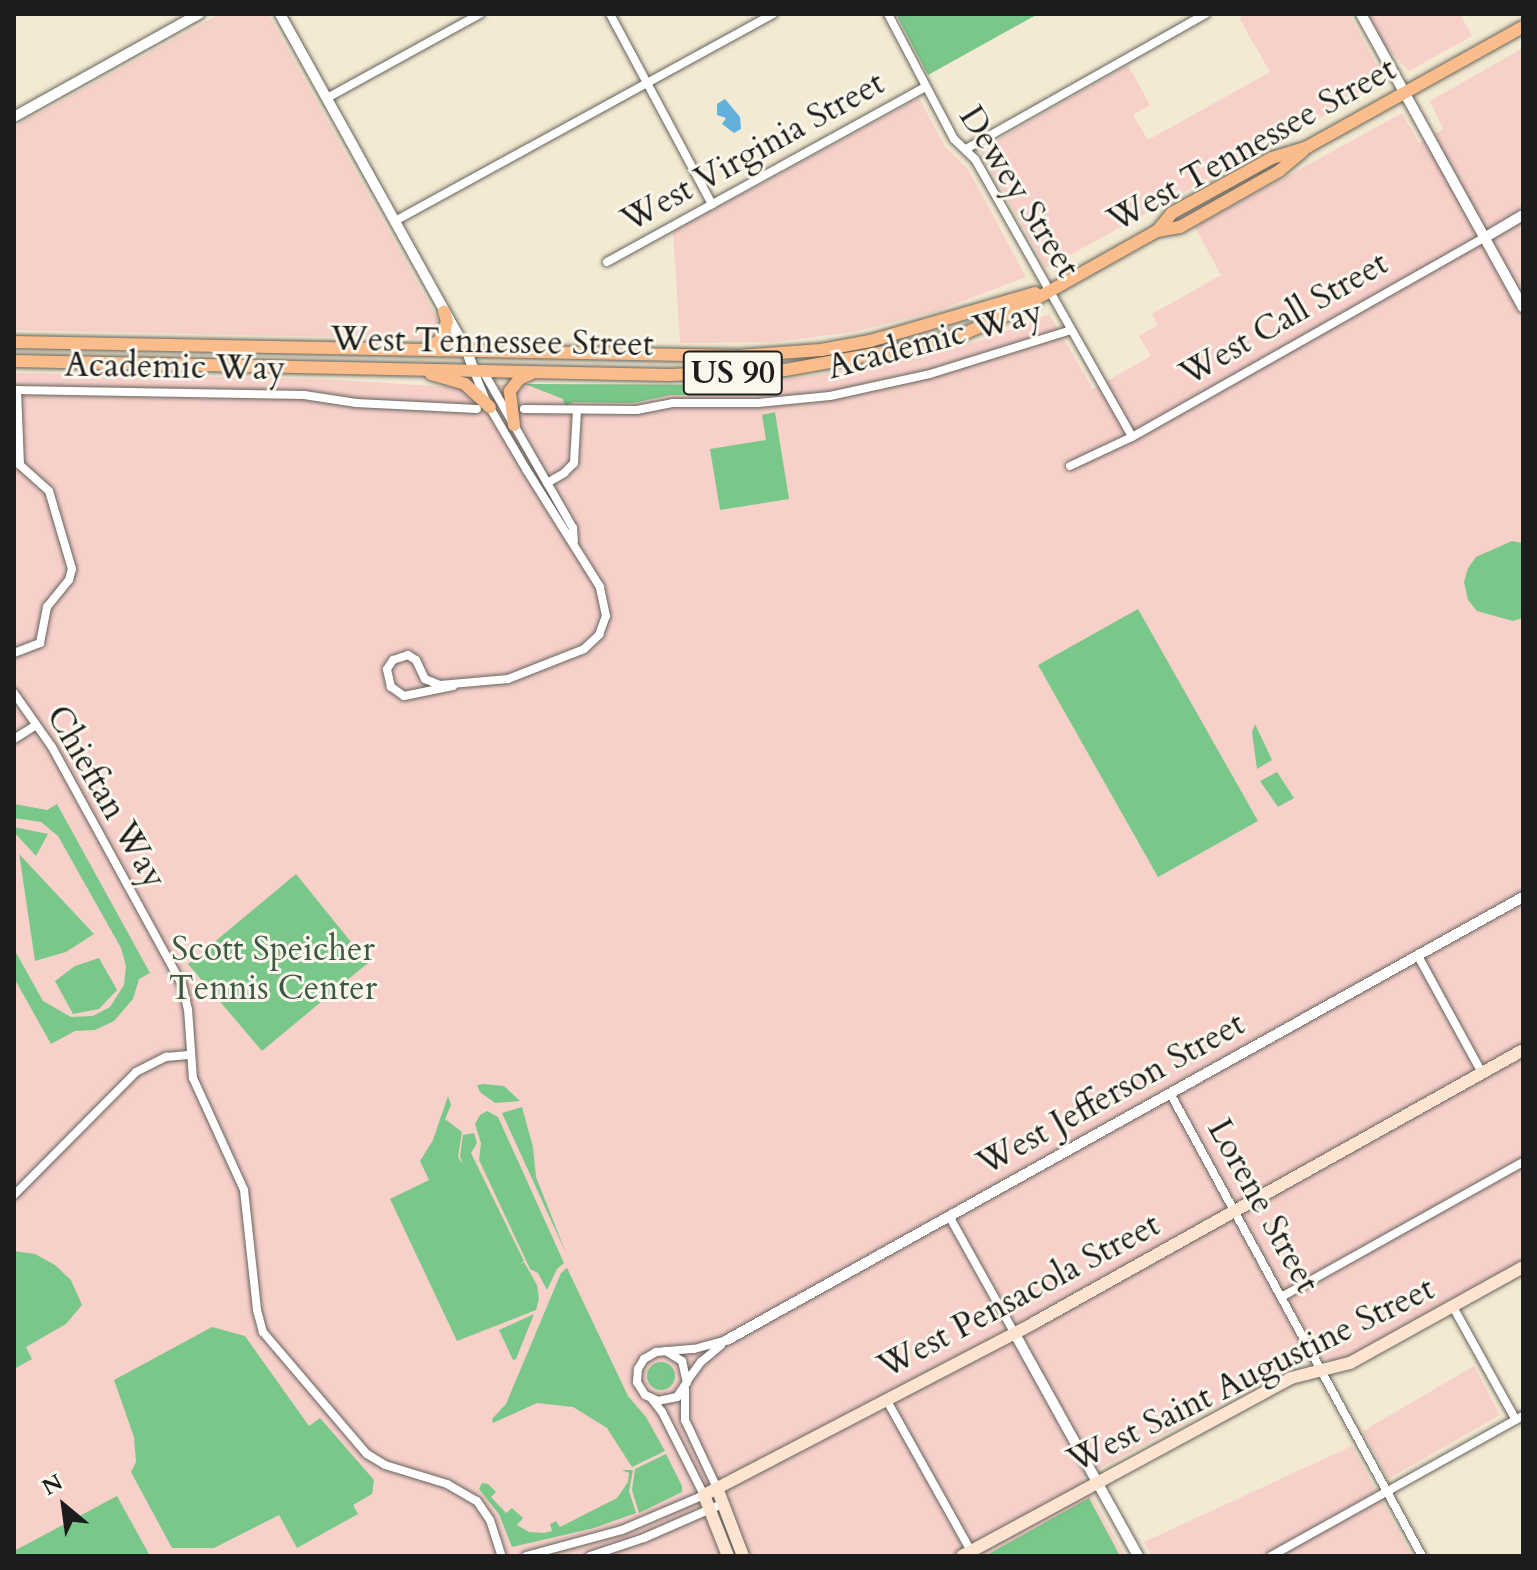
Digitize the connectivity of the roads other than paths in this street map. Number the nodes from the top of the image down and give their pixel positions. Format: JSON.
{"nodes":[{"id":1,"x":199,"y":14,"type":"edge"},
{"id":2,"x":280,"y":14,"type":"edge"},
{"id":3,"x":480,"y":14,"type":"edge"},
{"id":4,"x":610,"y":14,"type":"edge"},
{"id":5,"x":773,"y":14,"type":"edge"},
{"id":6,"x":888,"y":14,"type":"edge"},
{"id":7,"x":1206,"y":14,"type":"edge"},
{"id":8,"x":1361,"y":14,"type":"edge"},
{"id":9,"x":1523,"y":27,"type":"edge"},
{"id":10,"x":647,"y":83,"type":"junction"},
{"id":11,"x":925,"y":87,"type":"junction"},
{"id":12,"x":1406,"y":92,"type":"junction"},
{"id":13,"x":327,"y":98,"type":"junction"},
{"id":14,"x":14,"y":117,"type":"edge"},
{"id":15,"x":966,"y":149,"type":"junction"},
{"id":16,"x":712,"y":204,"type":"junction"},
{"id":17,"x":1523,"y":215,"type":"edge"},
{"id":18,"x":395,"y":221,"type":"junction"},
{"id":19,"x":1484,"y":238,"type":"junction"},
{"id":20,"x":607,"y":262,"type":"dead end"},
{"id":21,"x":1049,"y":289,"type":"junction"},
{"id":22,"x":1523,"y":307,"type":"edge"},
{"id":23,"x":444,"y":311,"type":"junction"},
{"id":24,"x":1071,"y":330,"type":"junction"},
{"id":25,"x":14,"y":342,"type":"edge"},
{"id":26,"x":420,"y":350,"type":"junction"},
{"id":27,"x":467,"y":351,"type":"junction"},
{"id":28,"x":14,"y":361,"type":"edge"},
{"id":29,"x":413,"y":369,"type":"junction"},
{"id":30,"x":479,"y":371,"type":"junction"},
{"id":31,"x":534,"y":372,"type":"junction"},
{"id":32,"x":16,"y":390,"type":"edge"},
{"id":33,"x":484,"y":408,"type":"junction"},
{"id":34,"x":524,"y":409,"type":"dead end"},
{"id":35,"x":577,"y":410,"type":"junction"},
{"id":36,"x":514,"y":425,"type":"junction"},
{"id":37,"x":1132,"y":437,"type":"junction"},
{"id":38,"x":1070,"y":466,"type":"dead end"},
{"id":39,"x":547,"y":483,"type":"junction"},
{"id":40,"x":574,"y":541,"type":"junction"},
{"id":41,"x":14,"y":653,"type":"edge"},
{"id":42,"x":453,"y":686,"type":"junction"},
{"id":43,"x":14,"y":693,"type":"edge"},
{"id":44,"x":36,"y":725,"type":"junction"},
{"id":45,"x":14,"y":739,"type":"edge"},
{"id":46,"x":1523,"y":897,"type":"edge"},
{"id":47,"x":1418,"y":956,"type":"junction"},
{"id":48,"x":1523,"y":1050,"type":"edge"},
{"id":49,"x":188,"y":1055,"type":"junction"},
{"id":50,"x":1482,"y":1073,"type":"junction"},
{"id":51,"x":1170,"y":1093,"type":"junction"},
{"id":52,"x":1523,"y":1162,"type":"edge"},
{"id":53,"x":14,"y":1195,"type":"edge"},
{"id":54,"x":1235,"y":1211,"type":"junction"},
{"id":55,"x":949,"y":1216,"type":"junction"},
{"id":56,"x":1523,"y":1267,"type":"edge"},
{"id":57,"x":1283,"y":1296,"type":"junction"},
{"id":58,"x":1453,"y":1307,"type":"junction"},
{"id":59,"x":1015,"y":1334,"type":"junction"},
{"id":60,"x":727,"y":1340,"type":"junction"},
{"id":61,"x":666,"y":1351,"type":"junction"},
{"id":62,"x":1323,"y":1370,"type":"junction"},
{"id":63,"x":686,"y":1384,"type":"junction"},
{"id":64,"x":652,"y":1399,"type":"junction"},
{"id":65,"x":886,"y":1399,"type":"junction"},
{"id":66,"x":1519,"y":1418,"type":"edge"},
{"id":67,"x":1096,"y":1482,"type":"junction"},
{"id":68,"x":717,"y":1488,"type":"junction"},
{"id":69,"x":1387,"y":1492,"type":"junction"},
{"id":70,"x":704,"y":1495,"type":"junction"},
{"id":71,"x":722,"y":1504,"type":"junction"},
{"id":72,"x":710,"y":1510,"type":"junction"},
{"id":73,"x":966,"y":1553,"type":"edge"},
{"id":74,"x":502,"y":1556,"type":"edge"},
{"id":75,"x":526,"y":1556,"type":"edge"},
{"id":76,"x":590,"y":1556,"type":"edge"},
{"id":77,"x":728,"y":1556,"type":"edge"},
{"id":78,"x":743,"y":1556,"type":"edge"},
{"id":79,"x":1138,"y":1556,"type":"edge"},
{"id":80,"x":1271,"y":1556,"type":"edge"},
{"id":81,"x":1422,"y":1556,"type":"edge"}],
"edges":[{"from":1,"to":14,"type":"street"},
{"from":2,"to":13,"type":"street"},
{"from":3,"to":13,"type":"street"},
{"from":4,"to":10,"type":"street"},
{"from":5,"to":10,"type":"street"},
{"from":6,"to":11,"type":"street","name":"Dewey Street"},
{"from":7,"to":15,"type":"street"},
{"from":8,"to":12,"type":"street"},
{"from":9,"to":12,"type":"main road","name":"West Tennessee Street","number":"US 90"},
{"from":10,"to":16,"type":"street"},
{"from":10,"to":18,"type":"street"},
{"from":11,"to":15,"type":"street","name":"Dewey Street"},
{"from":11,"to":16,"type":"street","name":"West Virginia Street"},
{"from":12,"to":19,"type":"street"},
{"from":12,"to":21,"type":"main road","name":"West Tennessee Street","number":"US 90"},
{"from":13,"to":18,"type":"street"},
{"from":15,"to":21,"type":"street","name":"Dewey Street"},
{"from":16,"to":20,"type":"street","name":"West Virginia Street"},
{"from":17,"to":19,"type":"street","name":"West Call Street"},
{"from":18,"to":23,"type":"street"},
{"from":19,"to":22,"type":"street"},
{"from":19,"to":37,"type":"street","name":"West Call Street"},
{"from":21,"to":24,"type":"street","name":"Dewey Street"},
{"from":21,"to":27,"type":"main road","name":"West Tennessee Street","number":"US 90"},
{"from":21,"to":31,"type":"main road","name":"West Tennessee Street","number":"US 90"},
{"from":23,"to":26,"type":"main road"},
{"from":23,"to":27,"type":"street"},
{"from":24,"to":35,"type":"street","name":"Academic Way"},
{"from":24,"to":37,"type":"street","name":"Dewey Street"},
{"from":25,"to":26,"type":"main road","name":"West Tennessee Street","number":"US 90"},
{"from":26,"to":27,"type":"main road","name":"West Tennessee Street","number":"US 90"},
{"from":27,"to":30,"type":"street"},
{"from":28,"to":29,"type":"main road","name":"West Tennessee Street","number":"US 90"},
{"from":29,"to":30,"type":"main road","name":"West Tennessee Street","number":"US 90"},
{"from":29,"to":33,"type":"main road"},
{"from":30,"to":31,"type":"main road","name":"West Tennessee Street","number":"US 90"},
{"from":30,"to":33,"type":"street"},
{"from":30,"to":36,"type":"street"},
{"from":31,"to":36,"type":"main road"},
{"from":32,"to":33,"type":"street","name":"Academic Way"},
{"from":32,"to":41,"type":"street"},
{"from":33,"to":40,"type":"street"},
{"from":34,"to":35,"type":"street","name":"Academic Way"},
{"from":35,"to":39,"type":"street"},
{"from":36,"to":39,"type":"street"},
{"from":37,"to":38,"type":"street","name":"West Call Street"},
{"from":39,"to":40,"type":"street"},
{"from":40,"to":42,"type":"street"},
{"from":42,"to":42,"type":"street"},
{"from":43,"to":44,"type":"street","name":"Chieftan Way"},
{"from":44,"to":45,"type":"street"},
{"from":44,"to":49,"type":"street","name":"Chieftan Way"},
{"from":46,"to":47,"type":"street","name":"West Jefferson Street"},
{"from":47,"to":50,"type":"street"},
{"from":47,"to":51,"type":"street","name":"West Jefferson Street"},
{"from":48,"to":50,"type":"main road","name":"West Pensacola Street"},
{"from":49,"to":53,"type":"street"},
{"from":49,"to":74,"type":"street","name":"Chieftan Way"},
{"from":50,"to":54,"type":"main road","name":"West Pensacola Street"},
{"from":51,"to":54,"type":"street","name":"Lorene Street"},
{"from":51,"to":55,"type":"street","name":"West Jefferson Street"},
{"from":52,"to":57,"type":"street"},
{"from":54,"to":57,"type":"street","name":"Lorene Street"},
{"from":54,"to":59,"type":"main road","name":"West Pensacola Street"},
{"from":55,"to":59,"type":"street"},
{"from":55,"to":60,"type":"street","name":"West Jefferson Street"},
{"from":56,"to":58,"type":"main road","name":"West Saint Augustine Street"},
{"from":57,"to":62,"type":"street","name":"Lorene Street"},
{"from":58,"to":62,"type":"main road","name":"West Saint Augustine Street"},
{"from":58,"to":66,"type":"street"},
{"from":59,"to":65,"type":"main road","name":"West Pensacola Street"},
{"from":59,"to":67,"type":"street"},
{"from":60,"to":61,"type":"street","name":"West Jefferson Street"},
{"from":60,"to":63,"type":"street","name":"West Jefferson Street"},
{"from":61,"to":63,"type":"street"},
{"from":61,"to":64,"type":"street"},
{"from":62,"to":67,"type":"main road","name":"West Saint Augustine Street"},
{"from":62,"to":69,"type":"street","name":"Lorene Street"},
{"from":63,"to":64,"type":"street"},
{"from":63,"to":68,"type":"street"},
{"from":64,"to":70,"type":"street"},
{"from":65,"to":68,"type":"main road","name":"West Pensacola Street"},
{"from":65,"to":73,"type":"street"},
{"from":66,"to":69,"type":"street"},
{"from":67,"to":73,"type":"main road","name":"West Saint Augustine Street"},
{"from":67,"to":79,"type":"street"},
{"from":68,"to":70,"type":"main road","name":"West Pensacola Street"},
{"from":68,"to":71,"type":"main road"},
{"from":69,"to":80,"type":"street"},
{"from":69,"to":81,"type":"street","name":"Lorene Street"},
{"from":70,"to":72,"type":"main road"},
{"from":70,"to":75,"type":"street","name":"West Pensacola Street"},
{"from":71,"to":72,"type":"street"},
{"from":71,"to":78,"type":"main road"},
{"from":72,"to":76,"type":"street"},
{"from":72,"to":77,"type":"main road"}]}
